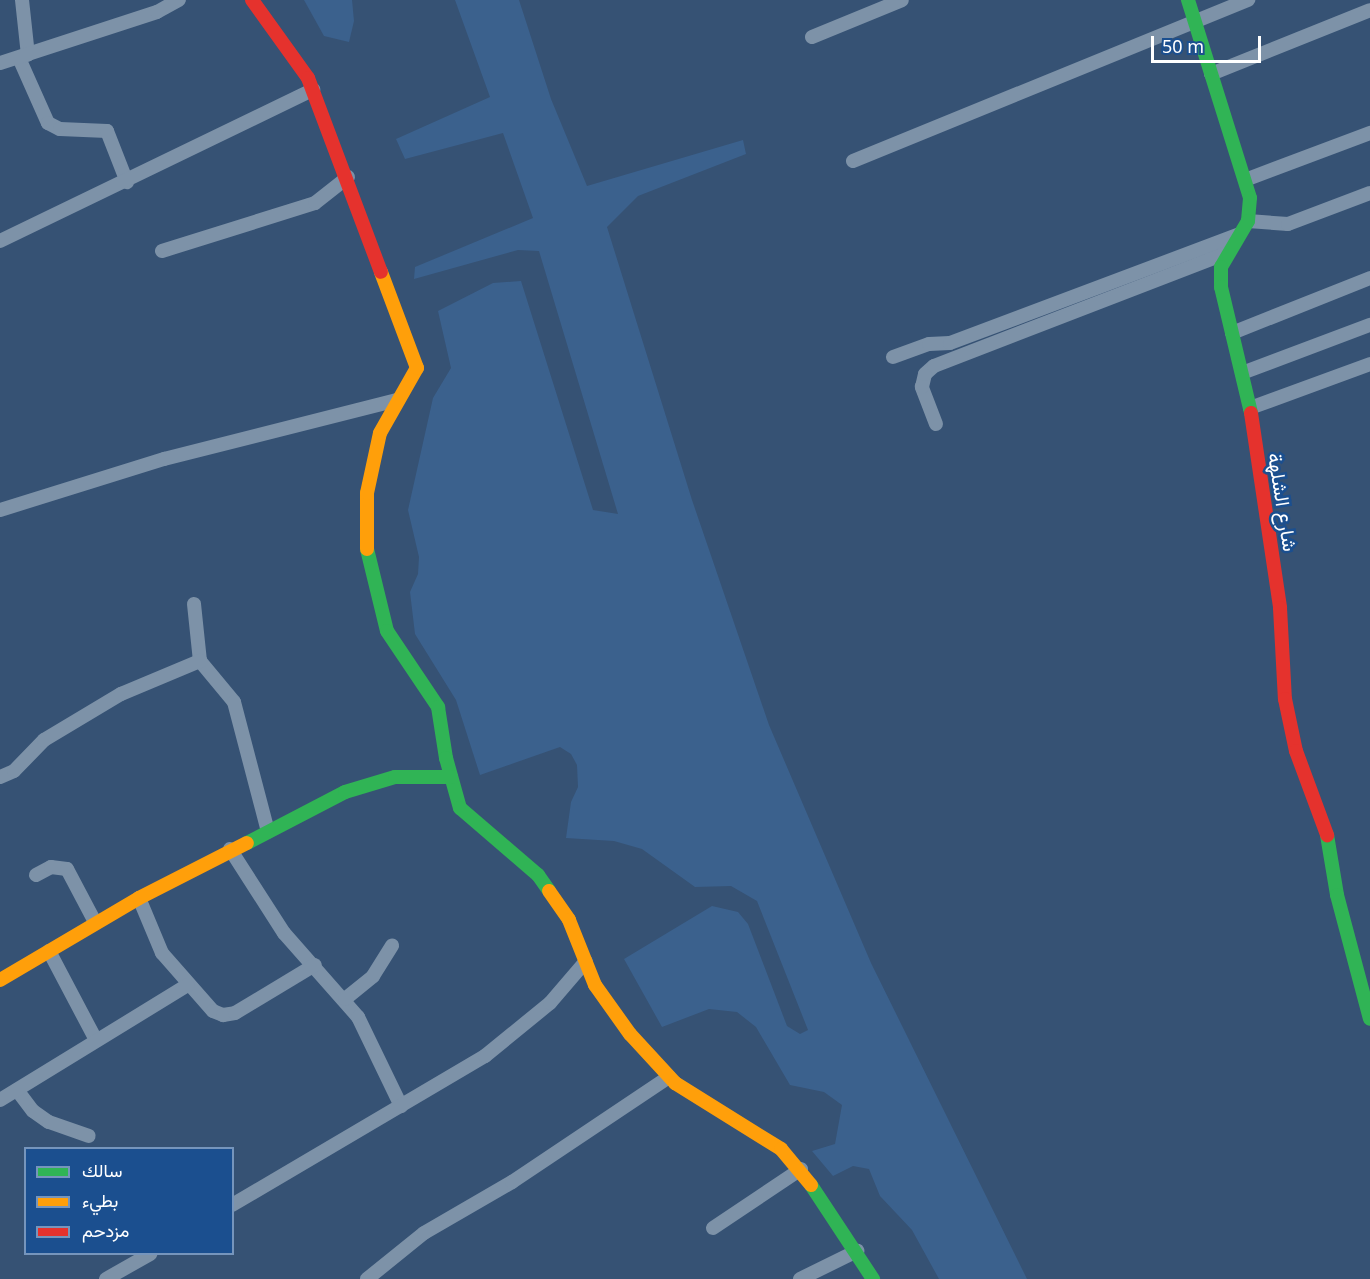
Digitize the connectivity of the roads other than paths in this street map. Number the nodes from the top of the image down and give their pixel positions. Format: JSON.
{"nodes":[{"id":1,"x":22,"y":0,"type":"edge"},
{"id":2,"x":178,"y":0,"type":"edge"},
{"id":3,"x":252,"y":0,"type":"edge"},
{"id":4,"x":902,"y":0,"type":"edge"},
{"id":5,"x":1188,"y":0,"type":"edge"},
{"id":6,"x":1248,"y":0,"type":"edge"},
{"id":7,"x":1370,"y":10,"type":"edge"},
{"id":8,"x":1194,"y":23,"type":"junction"},
{"id":9,"x":812,"y":37,"type":"dead end"},
{"id":10,"x":24,"y":56,"type":"junction"},
{"id":11,"x":0,"y":63,"type":"edge"},
{"id":12,"x":1211,"y":74,"type":"junction"},
{"id":13,"x":313,"y":90,"type":"junction"},
{"id":14,"x":1370,"y":133,"type":"edge"},
{"id":15,"x":853,"y":161,"type":"dead end"},
{"id":16,"x":348,"y":177,"type":"junction"},
{"id":17,"x":1245,"y":180,"type":"junction"},
{"id":18,"x":127,"y":182,"type":"junction"},
{"id":19,"x":1370,"y":193,"type":"edge"},
{"id":20,"x":1248,"y":221,"type":"junction"},
{"id":21,"x":1238,"y":235,"type":"junction"},
{"id":22,"x":0,"y":242,"type":"edge"},
{"id":23,"x":162,"y":251,"type":"dead end"},
{"id":24,"x":1228,"y":252,"type":"junction"},
{"id":25,"x":1370,"y":278,"type":"edge"},
{"id":26,"x":1370,"y":325,"type":"edge"},
{"id":27,"x":1232,"y":333,"type":"junction"},
{"id":28,"x":893,"y":357,"type":"dead end"},
{"id":29,"x":1370,"y":364,"type":"edge"},
{"id":30,"x":1242,"y":373,"type":"junction"},
{"id":31,"x":398,"y":400,"type":"junction"},
{"id":32,"x":1250,"y":408,"type":"junction"},
{"id":33,"x":936,"y":424,"type":"dead end"},
{"id":34,"x":0,"y":510,"type":"edge"},
{"id":35,"x":194,"y":604,"type":"dead end"},
{"id":36,"x":200,"y":661,"type":"junction"},
{"id":37,"x":0,"y":777,"type":"edge"},
{"id":38,"x":451,"y":777,"type":"junction"},
{"id":39,"x":268,"y":832,"type":"junction"},
{"id":40,"x":230,"y":849,"type":"junction"},
{"id":41,"x":36,"y":875,"type":"dead end"},
{"id":42,"x":139,"y":898,"type":"junction"},
{"id":43,"x":95,"y":922,"type":"junction"},
{"id":44,"x":392,"y":945,"type":"dead end"},
{"id":45,"x":49,"y":951,"type":"junction"},
{"id":46,"x":586,"y":961,"type":"junction"},
{"id":47,"x":315,"y":965,"type":"junction"},
{"id":48,"x":0,"y":980,"type":"edge"},
{"id":49,"x":188,"y":985,"type":"junction"},
{"id":50,"x":345,"y":999,"type":"junction"},
{"id":51,"x":1370,"y":1019,"type":"edge"},
{"id":52,"x":96,"y":1040,"type":"junction"},
{"id":53,"x":669,"y":1077,"type":"junction"},
{"id":54,"x":17,"y":1090,"type":"junction"},
{"id":55,"x":0,"y":1100,"type":"edge"},
{"id":56,"x":402,"y":1106,"type":"junction"},
{"id":57,"x":89,"y":1136,"type":"dead end"},
{"id":58,"x":801,"y":1169,"type":"junction"},
{"id":59,"x":234,"y":1204,"type":"edge"},
{"id":60,"x":713,"y":1227,"type":"dead end"},
{"id":61,"x":856,"y":1251,"type":"junction"},
{"id":62,"x":148,"y":1255,"type":"edge"},
{"id":63,"x":106,"y":1279,"type":"edge"},
{"id":64,"x":367,"y":1279,"type":"edge"},
{"id":65,"x":800,"y":1279,"type":"edge"},
{"id":66,"x":873,"y":1279,"type":"edge"}],
"edges":[{"from":1,"to":10,"type":"street"},
{"from":2,"to":10,"type":"street"},
{"from":3,"to":13,"type":"street"},
{"from":4,"to":9,"type":"street"},
{"from":5,"to":8,"type":"street"},
{"from":6,"to":8,"type":"street"},
{"from":7,"to":12,"type":"street"},
{"from":8,"to":12,"type":"street"},
{"from":8,"to":15,"type":"street"},
{"from":10,"to":11,"type":"street"},
{"from":10,"to":18,"type":"street"},
{"from":12,"to":17,"type":"street"},
{"from":13,"to":16,"type":"street"},
{"from":13,"to":18,"type":"street"},
{"from":14,"to":17,"type":"street"},
{"from":16,"to":23,"type":"street"},
{"from":16,"to":31,"type":"street"},
{"from":17,"to":20,"type":"street"},
{"from":18,"to":22,"type":"street"},
{"from":19,"to":20,"type":"street"},
{"from":20,"to":21,"type":"street","name":"شارع الشلهة"},
{"from":21,"to":24,"type":"street","name":"شارع الشلهة"},
{"from":21,"to":28,"type":"street"},
{"from":24,"to":27,"type":"street","name":"شارع الشلهة"},
{"from":24,"to":33,"type":"street"},
{"from":25,"to":27,"type":"street"},
{"from":26,"to":30,"type":"street"},
{"from":27,"to":30,"type":"street","name":"شارع الشلهة"},
{"from":29,"to":32,"type":"street"},
{"from":30,"to":32,"type":"street","name":"شارع الشلهة"},
{"from":31,"to":34,"type":"street"},
{"from":31,"to":38,"type":"street"},
{"from":32,"to":51,"type":"street","name":"شارع الشلهة"},
{"from":35,"to":36,"type":"street"},
{"from":36,"to":37,"type":"street"},
{"from":36,"to":39,"type":"street"},
{"from":38,"to":39,"type":"street"},
{"from":38,"to":46,"type":"street"},
{"from":39,"to":40,"type":"street"},
{"from":40,"to":42,"type":"street"},
{"from":40,"to":47,"type":"street"},
{"from":41,"to":43,"type":"street"},
{"from":42,"to":43,"type":"street"},
{"from":42,"to":49,"type":"street"},
{"from":43,"to":45,"type":"street"},
{"from":44,"to":50,"type":"street"},
{"from":45,"to":48,"type":"street"},
{"from":45,"to":52,"type":"street"},
{"from":46,"to":53,"type":"street"},
{"from":46,"to":56,"type":"street"},
{"from":47,"to":49,"type":"street"},
{"from":47,"to":50,"type":"street"},
{"from":49,"to":52,"type":"street"},
{"from":50,"to":56,"type":"street"},
{"from":52,"to":54,"type":"street"},
{"from":53,"to":58,"type":"street"},
{"from":53,"to":64,"type":"street"},
{"from":54,"to":55,"type":"street"},
{"from":54,"to":57,"type":"street"},
{"from":56,"to":59,"type":"street"},
{"from":58,"to":60,"type":"street"},
{"from":58,"to":61,"type":"street"},
{"from":61,"to":65,"type":"street"},
{"from":61,"to":66,"type":"street"},
{"from":62,"to":63,"type":"street"}]}
